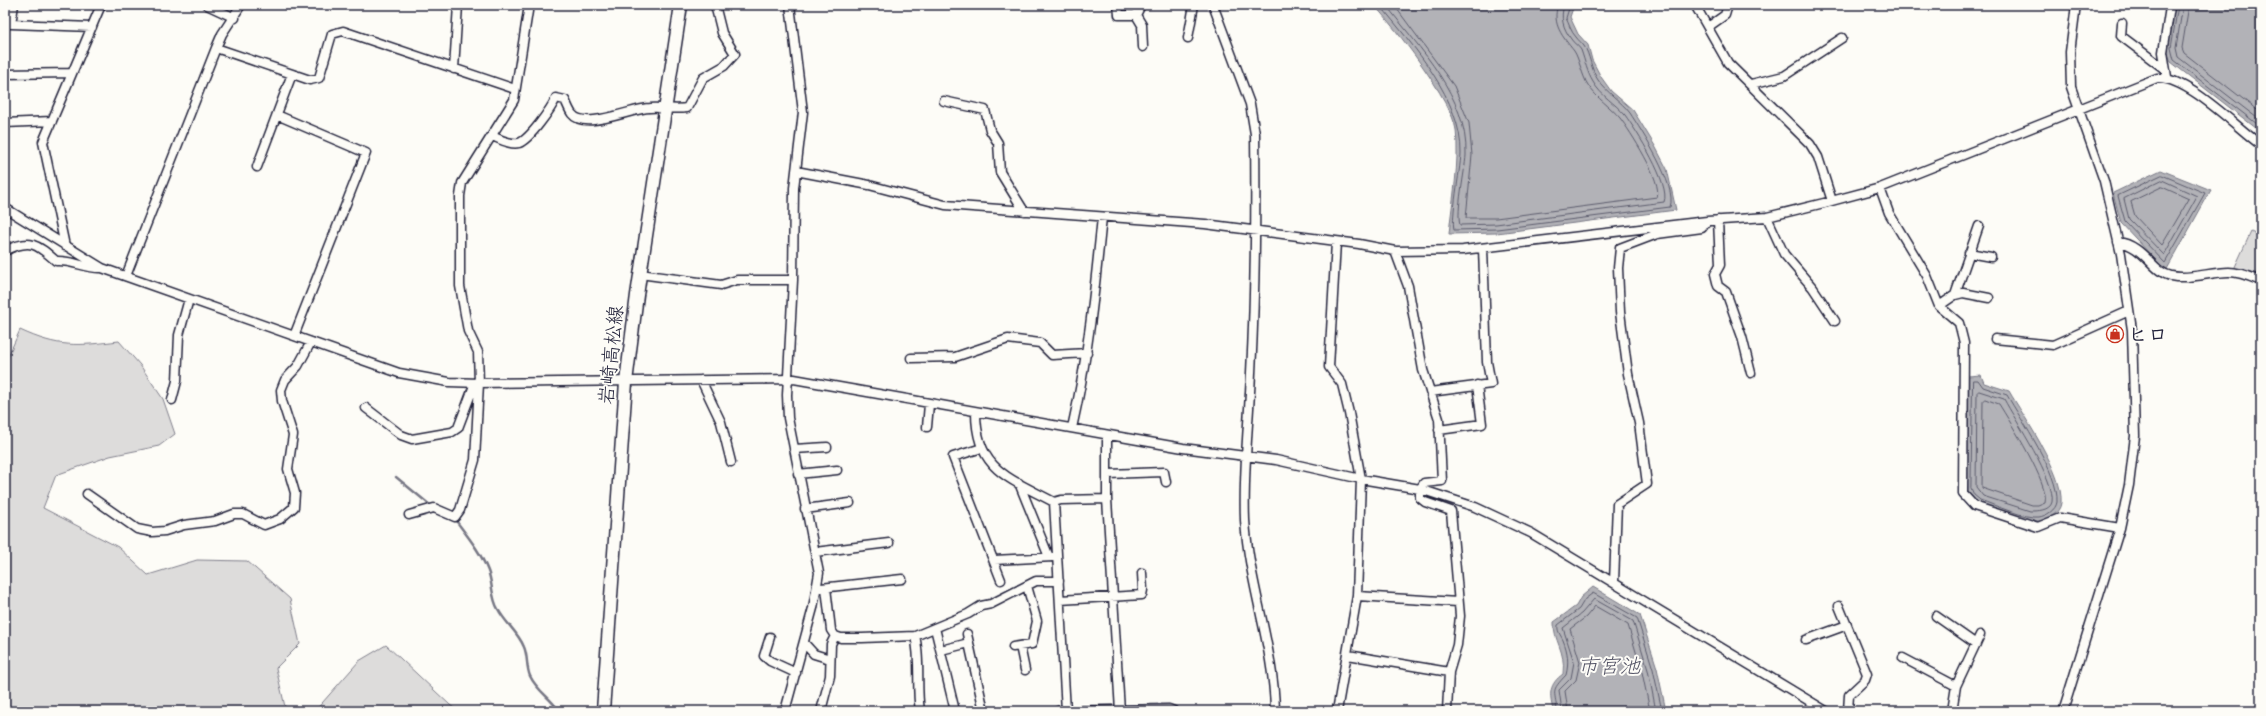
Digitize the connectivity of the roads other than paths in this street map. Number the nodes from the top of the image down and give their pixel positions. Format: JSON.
{"nodes":[{"id":1,"x":14,"y":5,"type":"edge"},
{"id":2,"x":101,"y":5,"type":"edge"},
{"id":3,"x":207,"y":5,"type":"edge"},
{"id":4,"x":241,"y":5,"type":"edge"},
{"id":5,"x":458,"y":5,"type":"edge"},
{"id":6,"x":529,"y":5,"type":"edge"},
{"id":7,"x":681,"y":5,"type":"edge"},
{"id":8,"x":715,"y":5,"type":"edge"},
{"id":9,"x":790,"y":5,"type":"edge"},
{"id":10,"x":1118,"y":5,"type":"edge"},
{"id":11,"x":1141,"y":5,"type":"edge"},
{"id":12,"x":1194,"y":5,"type":"edge"},
{"id":13,"x":1213,"y":5,"type":"edge"},
{"id":14,"x":1695,"y":5,"type":"edge"},
{"id":15,"x":1728,"y":5,"type":"edge"},
{"id":16,"x":2076,"y":5,"type":"edge"},
{"id":17,"x":2170,"y":7,"type":"dead end"},
{"id":18,"x":1136,"y":15,"type":"junction"},
{"id":19,"x":235,"y":18,"type":"junction"},
{"id":20,"x":2122,"y":23,"type":"dead end"},
{"id":21,"x":8,"y":24,"type":"edge"},
{"id":22,"x":92,"y":26,"type":"junction"},
{"id":23,"x":1708,"y":27,"type":"junction"},
{"id":24,"x":1188,"y":38,"type":"dead end"},
{"id":25,"x":1842,"y":38,"type":"dead end"},
{"id":26,"x":1143,"y":47,"type":"dead end"},
{"id":27,"x":216,"y":48,"type":"junction"},
{"id":28,"x":454,"y":69,"type":"junction"},
{"id":29,"x":72,"y":73,"type":"junction"},
{"id":30,"x":5,"y":74,"type":"edge"},
{"id":31,"x":292,"y":74,"type":"junction"},
{"id":32,"x":2166,"y":74,"type":"junction"},
{"id":33,"x":1750,"y":84,"type":"junction"},
{"id":34,"x":515,"y":89,"type":"junction"},
{"id":35,"x":944,"y":101,"type":"dead end"},
{"id":36,"x":665,"y":109,"type":"junction"},
{"id":37,"x":2079,"y":109,"type":"junction"},
{"id":38,"x":277,"y":115,"type":"junction"},
{"id":39,"x":52,"y":121,"type":"junction"},
{"id":40,"x":5,"y":123,"type":"edge"},
{"id":41,"x":492,"y":136,"type":"junction"},
{"id":42,"x":2261,"y":145,"type":"edge"},
{"id":43,"x":257,"y":167,"type":"dead end"},
{"id":44,"x":796,"y":171,"type":"junction"},
{"id":45,"x":1880,"y":188,"type":"junction"},
{"id":46,"x":1832,"y":201,"type":"junction"},
{"id":47,"x":5,"y":208,"type":"edge"},
{"id":48,"x":1024,"y":211,"type":"junction"},
{"id":49,"x":1102,"y":217,"type":"junction"},
{"id":50,"x":1767,"y":217,"type":"junction"},
{"id":51,"x":1718,"y":220,"type":"junction"},
{"id":52,"x":1707,"y":221,"type":"junction"},
{"id":53,"x":1979,"y":226,"type":"dead end"},
{"id":54,"x":1254,"y":230,"type":"junction"},
{"id":55,"x":1336,"y":242,"type":"junction"},
{"id":56,"x":2118,"y":242,"type":"junction"},
{"id":57,"x":65,"y":246,"type":"junction"},
{"id":58,"x":1482,"y":248,"type":"junction"},
{"id":59,"x":5,"y":250,"type":"edge"},
{"id":60,"x":1394,"y":251,"type":"junction"},
{"id":61,"x":1969,"y":253,"type":"junction"},
{"id":62,"x":1991,"y":257,"type":"dead end"},
{"id":63,"x":102,"y":268,"type":"junction"},
{"id":64,"x":640,"y":274,"type":"junction"},
{"id":65,"x":126,"y":276,"type":"junction"},
{"id":66,"x":793,"y":280,"type":"junction"},
{"id":67,"x":2261,"y":281,"type":"edge"},
{"id":68,"x":1955,"y":295,"type":"junction"},
{"id":69,"x":1989,"y":298,"type":"dead end"},
{"id":70,"x":189,"y":299,"type":"junction"},
{"id":71,"x":1939,"y":306,"type":"junction"},
{"id":72,"x":2129,"y":311,"type":"junction"},
{"id":73,"x":1835,"y":321,"type":"dead end"},
{"id":74,"x":294,"y":336,"type":"junction"},
{"id":75,"x":1994,"y":339,"type":"dead end"},
{"id":76,"x":311,"y":342,"type":"junction"},
{"id":77,"x":1087,"y":353,"type":"junction"},
{"id":78,"x":911,"y":358,"type":"dead end"},
{"id":79,"x":1751,"y":373,"type":"dead end"},
{"id":80,"x":788,"y":379,"type":"junction"},
{"id":81,"x":701,"y":380,"type":"junction"},
{"id":82,"x":626,"y":382,"type":"junction"},
{"id":83,"x":477,"y":383,"type":"junction"},
{"id":84,"x":1477,"y":385,"type":"junction"},
{"id":85,"x":1430,"y":392,"type":"junction"},
{"id":86,"x":172,"y":400,"type":"dead end"},
{"id":87,"x":929,"y":404,"type":"junction"},
{"id":88,"x":366,"y":408,"type":"dead end"},
{"id":89,"x":976,"y":412,"type":"junction"},
{"id":90,"x":927,"y":427,"type":"dead end"},
{"id":91,"x":1072,"y":428,"type":"junction"},
{"id":92,"x":1439,"y":430,"type":"junction"},
{"id":93,"x":1107,"y":435,"type":"junction"},
{"id":94,"x":827,"y":447,"type":"dead end"},
{"id":95,"x":982,"y":448,"type":"junction"},
{"id":96,"x":794,"y":449,"type":"junction"},
{"id":97,"x":1246,"y":455,"type":"junction"},
{"id":98,"x":732,"y":462,"type":"dead end"},
{"id":99,"x":837,"y":470,"type":"dead end"},
{"id":100,"x":798,"y":474,"type":"junction"},
{"id":101,"x":1108,"y":474,"type":"junction"},
{"id":102,"x":1361,"y":479,"type":"junction"},
{"id":103,"x":1166,"y":482,"type":"dead end"},
{"id":104,"x":1019,"y":484,"type":"junction"},
{"id":105,"x":1420,"y":489,"type":"junction"},
{"id":106,"x":87,"y":494,"type":"dead end"},
{"id":107,"x":1107,"y":499,"type":"junction"},
{"id":108,"x":1054,"y":502,"type":"junction"},
{"id":109,"x":850,"y":503,"type":"dead end"},
{"id":110,"x":805,"y":509,"type":"junction"},
{"id":111,"x":409,"y":515,"type":"dead end"},
{"id":112,"x":2120,"y":528,"type":"junction"},
{"id":113,"x":889,"y":543,"type":"dead end"},
{"id":114,"x":815,"y":552,"type":"junction"},
{"id":115,"x":1049,"y":557,"type":"junction"},
{"id":116,"x":1058,"y":557,"type":"junction"},
{"id":117,"x":994,"y":560,"type":"junction"},
{"id":118,"x":1142,"y":573,"type":"dead end"},
{"id":119,"x":902,"y":580,"type":"dead end"},
{"id":120,"x":1001,"y":580,"type":"dead end"},
{"id":121,"x":1059,"y":581,"type":"junction"},
{"id":122,"x":1614,"y":582,"type":"junction"},
{"id":123,"x":1027,"y":586,"type":"junction"},
{"id":124,"x":817,"y":588,"type":"junction"},
{"id":125,"x":826,"y":588,"type":"junction"},
{"id":126,"x":1357,"y":596,"type":"junction"},
{"id":127,"x":1114,"y":597,"type":"junction"},
{"id":128,"x":1060,"y":600,"type":"junction"},
{"id":129,"x":1458,"y":602,"type":"junction"},
{"id":130,"x":1839,"y":606,"type":"dead end"},
{"id":131,"x":1936,"y":616,"type":"dead end"},
{"id":132,"x":1847,"y":626,"type":"junction"},
{"id":133,"x":935,"y":628,"type":"junction"},
{"id":134,"x":967,"y":634,"type":"dead end"},
{"id":135,"x":1980,"y":635,"type":"dead end"},
{"id":136,"x":834,"y":636,"type":"junction"},
{"id":137,"x":915,"y":636,"type":"junction"},
{"id":138,"x":770,"y":637,"type":"dead end"},
{"id":139,"x":1806,"y":640,"type":"dead end"},
{"id":140,"x":804,"y":643,"type":"junction"},
{"id":141,"x":969,"y":643,"type":"junction"},
{"id":142,"x":1976,"y":644,"type":"junction"},
{"id":143,"x":941,"y":650,"type":"junction"},
{"id":144,"x":1348,"y":655,"type":"junction"},
{"id":145,"x":1903,"y":658,"type":"dead end"},
{"id":146,"x":830,"y":659,"type":"junction"},
{"id":147,"x":1025,"y":670,"type":"dead end"},
{"id":148,"x":1448,"y":672,"type":"junction"},
{"id":149,"x":796,"y":673,"type":"junction"},
{"id":150,"x":1956,"y":686,"type":"junction"},
{"id":151,"x":1120,"y":710,"type":"edge"},
{"id":152,"x":603,"y":711,"type":"edge"},
{"id":153,"x":785,"y":711,"type":"edge"},
{"id":154,"x":821,"y":711,"type":"edge"},
{"id":155,"x":920,"y":711,"type":"edge"},
{"id":156,"x":955,"y":711,"type":"edge"},
{"id":157,"x":984,"y":711,"type":"edge"},
{"id":158,"x":1058,"y":711,"type":"edge"},
{"id":159,"x":1066,"y":711,"type":"edge"},
{"id":160,"x":1174,"y":711,"type":"edge"},
{"id":161,"x":1275,"y":711,"type":"edge"},
{"id":162,"x":1337,"y":711,"type":"edge"},
{"id":163,"x":1447,"y":711,"type":"edge"},
{"id":164,"x":1826,"y":711,"type":"edge"},
{"id":165,"x":1848,"y":711,"type":"edge"},
{"id":166,"x":1952,"y":711,"type":"edge"},
{"id":167,"x":2063,"y":711,"type":"edge"}],
"edges":[{"from":1,"to":21,"type":"street"},
{"from":2,"to":22,"type":"street"},
{"from":3,"to":19,"type":"street"},
{"from":4,"to":19,"type":"street"},
{"from":5,"to":28,"type":"street"},
{"from":6,"to":34,"type":"street"},
{"from":7,"to":36,"type":"main road","name":"岩崎高松線"},
{"from":8,"to":36,"type":"street"},
{"from":9,"to":44,"type":"street"},
{"from":10,"to":18,"type":"street"},
{"from":11,"to":18,"type":"street"},
{"from":12,"to":24,"type":"street"},
{"from":13,"to":54,"type":"street"},
{"from":14,"to":23,"type":"street"},
{"from":15,"to":23,"type":"street"},
{"from":16,"to":37,"type":"street"},
{"from":17,"to":32,"type":"street"},
{"from":18,"to":26,"type":"street"},
{"from":19,"to":27,"type":"street"},
{"from":20,"to":32,"type":"street"},
{"from":21,"to":22,"type":"street"},
{"from":22,"to":29,"type":"street"},
{"from":23,"to":33,"type":"street"},
{"from":25,"to":33,"type":"street"},
{"from":27,"to":31,"type":"street"},
{"from":27,"to":65,"type":"street"},
{"from":28,"to":31,"type":"street"},
{"from":28,"to":34,"type":"street"},
{"from":29,"to":30,"type":"street"},
{"from":29,"to":39,"type":"street"},
{"from":31,"to":38,"type":"street"},
{"from":32,"to":37,"type":"street"},
{"from":32,"to":42,"type":"street"},
{"from":33,"to":46,"type":"street"},
{"from":34,"to":41,"type":"street"},
{"from":35,"to":48,"type":"street"},
{"from":36,"to":41,"type":"street"},
{"from":36,"to":64,"type":"main road","name":"岩崎高松線"},
{"from":37,"to":45,"type":"street"},
{"from":37,"to":56,"type":"street"},
{"from":38,"to":43,"type":"street"},
{"from":38,"to":74,"type":"street"},
{"from":39,"to":40,"type":"street"},
{"from":39,"to":57,"type":"street"},
{"from":41,"to":83,"type":"street"},
{"from":44,"to":48,"type":"street"},
{"from":44,"to":66,"type":"street"},
{"from":45,"to":46,"type":"street"},
{"from":45,"to":71,"type":"street"},
{"from":46,"to":50,"type":"street"},
{"from":47,"to":57,"type":"street"},
{"from":48,"to":49,"type":"street"},
{"from":49,"to":54,"type":"street"},
{"from":49,"to":77,"type":"street"},
{"from":50,"to":51,"type":"street"},
{"from":50,"to":73,"type":"street"},
{"from":51,"to":52,"type":"street"},
{"from":51,"to":79,"type":"street"},
{"from":52,"to":58,"type":"street"},
{"from":52,"to":122,"type":"street"},
{"from":53,"to":61,"type":"street"},
{"from":54,"to":55,"type":"street"},
{"from":54,"to":97,"type":"street"},
{"from":55,"to":60,"type":"street"},
{"from":55,"to":102,"type":"street"},
{"from":56,"to":67,"type":"street"},
{"from":56,"to":72,"type":"street"},
{"from":57,"to":63,"type":"street"},
{"from":58,"to":60,"type":"street"},
{"from":58,"to":84,"type":"street"},
{"from":59,"to":63,"type":"street"},
{"from":60,"to":85,"type":"street"},
{"from":61,"to":62,"type":"street"},
{"from":61,"to":68,"type":"street"},
{"from":63,"to":65,"type":"street"},
{"from":64,"to":66,"type":"street"},
{"from":64,"to":82,"type":"main road","name":"岩崎高松線"},
{"from":65,"to":70,"type":"street"},
{"from":66,"to":80,"type":"street"},
{"from":68,"to":69,"type":"street"},
{"from":68,"to":71,"type":"street"},
{"from":70,"to":74,"type":"street"},
{"from":70,"to":86,"type":"street"},
{"from":71,"to":112,"type":"street"},
{"from":72,"to":75,"type":"street"},
{"from":72,"to":112,"type":"street"},
{"from":74,"to":76,"type":"street"},
{"from":76,"to":83,"type":"street"},
{"from":76,"to":106,"type":"street"},
{"from":77,"to":78,"type":"street"},
{"from":77,"to":91,"type":"street"},
{"from":80,"to":81,"type":"street"},
{"from":80,"to":87,"type":"street"},
{"from":80,"to":96,"type":"street"},
{"from":81,"to":82,"type":"street"},
{"from":81,"to":98,"type":"street"},
{"from":82,"to":83,"type":"street"},
{"from":82,"to":152,"type":"main road","name":"岩崎高松線"},
{"from":83,"to":88,"type":"street"},
{"from":83,"to":111,"type":"street"},
{"from":84,"to":85,"type":"street"},
{"from":84,"to":92,"type":"street"},
{"from":85,"to":92,"type":"street"},
{"from":87,"to":89,"type":"street"},
{"from":87,"to":90,"type":"street"},
{"from":89,"to":91,"type":"street"},
{"from":89,"to":95,"type":"street"},
{"from":91,"to":93,"type":"street"},
{"from":92,"to":105,"type":"street"},
{"from":93,"to":97,"type":"street"},
{"from":93,"to":101,"type":"street"},
{"from":94,"to":96,"type":"street"},
{"from":95,"to":104,"type":"street"},
{"from":95,"to":117,"type":"street"},
{"from":96,"to":100,"type":"street"},
{"from":97,"to":102,"type":"street"},
{"from":97,"to":161,"type":"street"},
{"from":99,"to":100,"type":"street"},
{"from":100,"to":110,"type":"street"},
{"from":101,"to":103,"type":"street"},
{"from":101,"to":107,"type":"street"},
{"from":102,"to":105,"type":"street"},
{"from":102,"to":126,"type":"street"},
{"from":104,"to":108,"type":"street"},
{"from":104,"to":115,"type":"street"},
{"from":105,"to":122,"type":"street"},
{"from":105,"to":129,"type":"street"},
{"from":107,"to":108,"type":"street"},
{"from":107,"to":127,"type":"street"},
{"from":108,"to":116,"type":"street"},
{"from":109,"to":110,"type":"street"},
{"from":110,"to":114,"type":"street"},
{"from":112,"to":167,"type":"street"},
{"from":113,"to":114,"type":"street"},
{"from":114,"to":124,"type":"street"},
{"from":115,"to":116,"type":"street"},
{"from":115,"to":117,"type":"street"},
{"from":116,"to":121,"type":"street"},
{"from":117,"to":120,"type":"street"},
{"from":118,"to":127,"type":"street"},
{"from":119,"to":125,"type":"street"},
{"from":121,"to":123,"type":"street"},
{"from":121,"to":128,"type":"street"},
{"from":122,"to":164,"type":"street"},
{"from":123,"to":133,"type":"street"},
{"from":123,"to":147,"type":"street"},
{"from":124,"to":125,"type":"street"},
{"from":124,"to":140,"type":"street"},
{"from":125,"to":136,"type":"street"},
{"from":126,"to":129,"type":"street"},
{"from":126,"to":144,"type":"street"},
{"from":127,"to":128,"type":"street"},
{"from":127,"to":151,"type":"street"},
{"from":128,"to":159,"type":"street"},
{"from":129,"to":148,"type":"street"},
{"from":130,"to":132,"type":"street"},
{"from":131,"to":142,"type":"street"},
{"from":132,"to":139,"type":"street"},
{"from":132,"to":165,"type":"street"},
{"from":133,"to":137,"type":"street"},
{"from":133,"to":143,"type":"street"},
{"from":134,"to":141,"type":"street"},
{"from":135,"to":142,"type":"street"},
{"from":136,"to":137,"type":"street"},
{"from":136,"to":146,"type":"street"},
{"from":137,"to":155,"type":"street"},
{"from":138,"to":149,"type":"street"},
{"from":140,"to":146,"type":"street"},
{"from":140,"to":149,"type":"street"},
{"from":141,"to":143,"type":"street"},
{"from":141,"to":157,"type":"street"},
{"from":142,"to":150,"type":"street"},
{"from":143,"to":156,"type":"street"},
{"from":144,"to":148,"type":"street"},
{"from":144,"to":162,"type":"street"},
{"from":145,"to":150,"type":"street"},
{"from":146,"to":154,"type":"street"},
{"from":148,"to":163,"type":"street"},
{"from":149,"to":153,"type":"street"},
{"from":150,"to":166,"type":"street"},
{"from":151,"to":159,"type":"street"},
{"from":151,"to":160,"type":"street"},
{"from":158,"to":159,"type":"street"}]}
